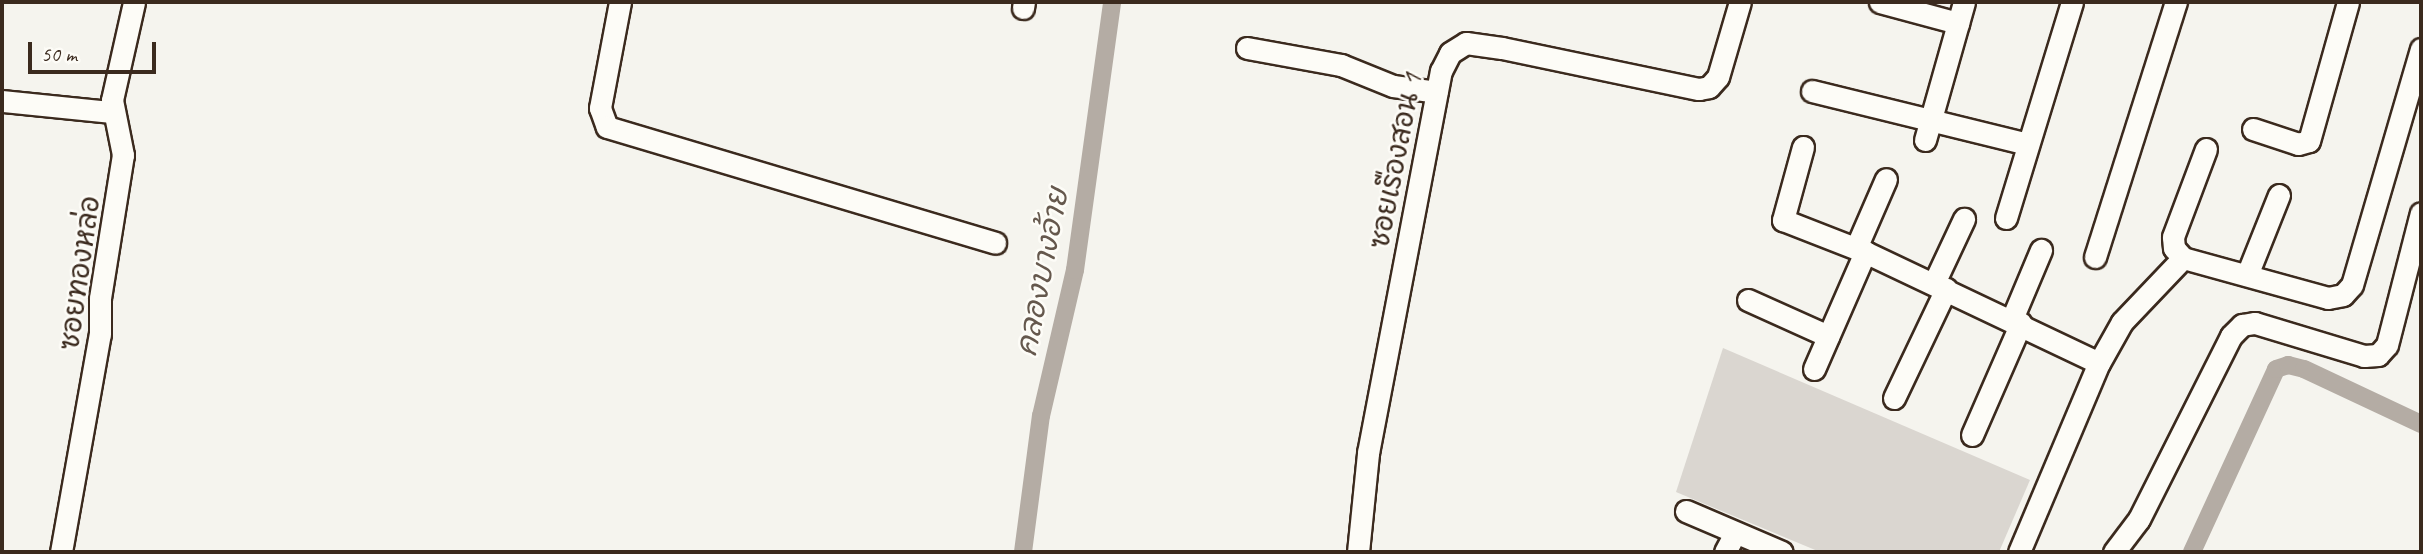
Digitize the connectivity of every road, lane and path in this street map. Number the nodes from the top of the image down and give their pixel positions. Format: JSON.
{"nodes":[{"id":1,"x":134,"y":2,"type":"edge"},
{"id":2,"x":620,"y":2,"type":"edge"},
{"id":3,"x":1740,"y":2,"type":"edge"},
{"id":4,"x":1880,"y":2,"type":"edge"},
{"id":5,"x":1964,"y":2,"type":"edge"},
{"id":6,"x":2072,"y":2,"type":"edge"},
{"id":7,"x":2176,"y":2,"type":"edge"},
{"id":8,"x":2348,"y":2,"type":"edge"},
{"id":9,"x":1958,"y":23,"type":"junction"},
{"id":10,"x":1247,"y":48,"type":"dead end"},
{"id":11,"x":2421,"y":50,"type":"edge"},
{"id":12,"x":1812,"y":91,"type":"dead end"},
{"id":13,"x":1437,"y":92,"type":"junction"},
{"id":14,"x":2,"y":101,"type":"edge"},
{"id":15,"x":111,"y":112,"type":"junction"},
{"id":16,"x":2253,"y":129,"type":"dead end"},
{"id":17,"x":1927,"y":130,"type":"junction"},
{"id":18,"x":2027,"y":144,"type":"junction"},
{"id":19,"x":1802,"y":147,"type":"dead end"},
{"id":20,"x":2206,"y":149,"type":"dead end"},
{"id":21,"x":1886,"y":179,"type":"dead end"},
{"id":22,"x":2279,"y":195,"type":"dead end"},
{"id":23,"x":2421,"y":213,"type":"edge"},
{"id":24,"x":2006,"y":218,"type":"dead end"},
{"id":25,"x":1964,"y":219,"type":"dead end"},
{"id":26,"x":995,"y":243,"type":"dead end"},
{"id":27,"x":1860,"y":250,"type":"junction"},
{"id":28,"x":2041,"y":250,"type":"dead end"},
{"id":29,"x":2095,"y":257,"type":"dead end"},
{"id":30,"x":2183,"y":258,"type":"junction"},
{"id":31,"x":2247,"y":275,"type":"junction"},
{"id":32,"x":1940,"y":286,"type":"junction"},
{"id":33,"x":2412,"y":286,"type":"edge"},
{"id":34,"x":1748,"y":300,"type":"dead end"},
{"id":35,"x":2016,"y":321,"type":"junction"},
{"id":36,"x":1828,"y":336,"type":"junction"},
{"id":37,"x":2099,"y":363,"type":"junction"},
{"id":38,"x":1814,"y":369,"type":"dead end"},
{"id":39,"x":1894,"y":398,"type":"dead end"},
{"id":40,"x":1972,"y":435,"type":"dead end"},
{"id":41,"x":1686,"y":511,"type":"dead end"},
{"id":42,"x":1735,"y":533,"type":"junction"},
{"id":43,"x":61,"y":552,"type":"edge"},
{"id":44,"x":1358,"y":552,"type":"edge"},
{"id":45,"x":1726,"y":552,"type":"edge"},
{"id":46,"x":1782,"y":552,"type":"edge"},
{"id":47,"x":2019,"y":552,"type":"edge"},
{"id":48,"x":2114,"y":552,"type":"edge"}],
"edges":[{"from":1,"to":15,"type":"street","name":"ซอยทองหล่อ"},
{"from":2,"to":26,"type":"street"},
{"from":3,"to":13,"type":"street","name":"ซอยเรืองสอน 1"},
{"from":4,"to":9,"type":"street"},
{"from":5,"to":9,"type":"street"},
{"from":6,"to":18,"type":"street"},
{"from":7,"to":29,"type":"street"},
{"from":8,"to":16,"type":"street"},
{"from":9,"to":17,"type":"street"},
{"from":10,"to":13,"type":"street"},
{"from":11,"to":31,"type":"street"},
{"from":12,"to":17,"type":"street"},
{"from":13,"to":44,"type":"street","name":"ซอยเรืองสอน 1"},
{"from":14,"to":15,"type":"street"},
{"from":15,"to":43,"type":"street","name":"ซอยทองหล่อ"},
{"from":17,"to":18,"type":"street"},
{"from":18,"to":24,"type":"street"},
{"from":19,"to":27,"type":"street"},
{"from":20,"to":30,"type":"street"},
{"from":21,"to":27,"type":"street"},
{"from":22,"to":31,"type":"street"},
{"from":23,"to":33,"type":"street"},
{"from":25,"to":32,"type":"street"},
{"from":27,"to":32,"type":"street"},
{"from":27,"to":36,"type":"street"},
{"from":28,"to":35,"type":"street"},
{"from":30,"to":31,"type":"street"},
{"from":30,"to":37,"type":"street"},
{"from":32,"to":35,"type":"street"},
{"from":32,"to":39,"type":"street"},
{"from":33,"to":48,"type":"street"},
{"from":34,"to":36,"type":"street"},
{"from":35,"to":37,"type":"street"},
{"from":35,"to":40,"type":"street"},
{"from":36,"to":38,"type":"street"},
{"from":37,"to":47,"type":"street"},
{"from":41,"to":42,"type":"street"},
{"from":42,"to":45,"type":"street"},
{"from":42,"to":46,"type":"street"}]}
